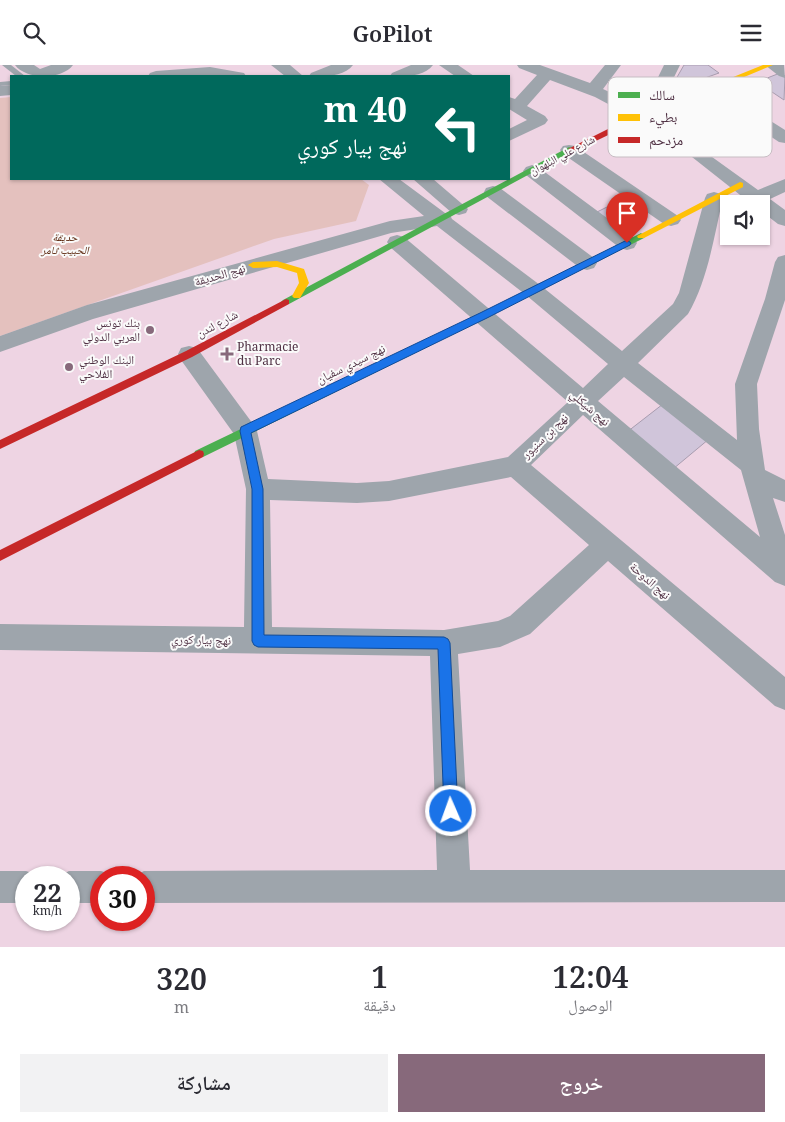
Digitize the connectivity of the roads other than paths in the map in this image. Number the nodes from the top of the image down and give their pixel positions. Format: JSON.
{"nodes":[{"id":1,"x":6,"y":65,"type":"edge"},
{"id":2,"x":23,"y":65,"type":"edge"},
{"id":3,"x":65,"y":65,"type":"edge"},
{"id":4,"x":278,"y":65,"type":"edge"},
{"id":5,"x":346,"y":65,"type":"edge"},
{"id":6,"x":425,"y":65,"type":"edge"},
{"id":7,"x":447,"y":65,"type":"edge"},
{"id":8,"x":528,"y":65,"type":"edge"},
{"id":9,"x":614,"y":65,"type":"edge"},
{"id":10,"x":672,"y":65,"type":"edge"},
{"id":11,"x":769,"y":65,"type":"edge"},
{"id":12,"x":773,"y":65,"type":"edge"},
{"id":13,"x":547,"y":73,"type":"junction"},
{"id":14,"x":785,"y":73,"type":"edge"},
{"id":15,"x":20,"y":75,"type":"edge"},
{"id":16,"x":170,"y":75,"type":"edge"},
{"id":17,"x":231,"y":75,"type":"edge"},
{"id":18,"x":293,"y":75,"type":"edge"},
{"id":19,"x":320,"y":75,"type":"edge"},
{"id":20,"x":400,"y":75,"type":"edge"},
{"id":21,"x":464,"y":75,"type":"edge"},
{"id":22,"x":666,"y":77,"type":"edge"},
{"id":23,"x":736,"y":77,"type":"edge"},
{"id":24,"x":593,"y":91,"type":"junction"},
{"id":25,"x":608,"y":97,"type":"edge"},
{"id":26,"x":513,"y":104,"type":"edge"},
{"id":27,"x":772,"y":129,"type":"edge"},
{"id":28,"x":608,"y":131,"type":"edge"},
{"id":29,"x":510,"y":136,"type":"edge"},
{"id":30,"x":785,"y":138,"type":"edge"},
{"id":31,"x":569,"y":150,"type":"junction"},
{"id":32,"x":703,"y":157,"type":"edge"},
{"id":33,"x":532,"y":171,"type":"junction"},
{"id":34,"x":389,"y":180,"type":"edge"},
{"id":35,"x":425,"y":180,"type":"edge"},
{"id":36,"x":740,"y":185,"type":"junction"},
{"id":37,"x":785,"y":185,"type":"edge"},
{"id":38,"x":493,"y":191,"type":"junction"},
{"id":39,"x":753,"y":195,"type":"edge"},
{"id":40,"x":761,"y":195,"type":"edge"},
{"id":41,"x":714,"y":198,"type":"junction"},
{"id":42,"x":770,"y":208,"type":"edge"},
{"id":43,"x":451,"y":214,"type":"junction"},
{"id":44,"x":671,"y":220,"type":"junction"},
{"id":45,"x":785,"y":220,"type":"edge"},
{"id":46,"x":394,"y":235,"type":"junction"},
{"id":47,"x":627,"y":243,"type":"junction"},
{"id":48,"x":785,"y":262,"type":"edge"},
{"id":49,"x":587,"y":263,"type":"junction"},
{"id":50,"x":253,"y":265,"type":"junction"},
{"id":51,"x":534,"y":290,"type":"junction"},
{"id":52,"x":298,"y":296,"type":"junction"},
{"id":53,"x":483,"y":316,"type":"junction"},
{"id":54,"x":764,"y":328,"type":"junction"},
{"id":55,"x":785,"y":333,"type":"edge"},
{"id":56,"x":0,"y":344,"type":"edge"},
{"id":57,"x":189,"y":354,"type":"junction"},
{"id":58,"x":623,"y":364,"type":"junction"},
{"id":59,"x":582,"y":401,"type":"junction"},
{"id":60,"x":245,"y":431,"type":"junction"},
{"id":61,"x":0,"y":445,"type":"edge"},
{"id":62,"x":515,"y":465,"type":"junction"},
{"id":63,"x":753,"y":470,"type":"junction"},
{"id":64,"x":258,"y":489,"type":"junction"},
{"id":65,"x":785,"y":492,"type":"edge"},
{"id":66,"x":608,"y":544,"type":"junction"},
{"id":67,"x":0,"y":556,"type":"edge"},
{"id":68,"x":785,"y":575,"type":"edge"},
{"id":69,"x":0,"y":637,"type":"edge"},
{"id":70,"x":258,"y":641,"type":"junction"},
{"id":71,"x":444,"y":643,"type":"junction"},
{"id":72,"x":785,"y":696,"type":"edge"},
{"id":73,"x":454,"y":886,"type":"junction"},
{"id":74,"x":785,"y":886,"type":"edge"},
{"id":75,"x":0,"y":887,"type":"edge"},
{"id":76,"x":15,"y":887,"type":"edge"},
{"id":77,"x":155,"y":887,"type":"edge"}],
"edges":[{"from":1,"to":15,"type":"lane"},
{"from":2,"to":3,"type":"street"},
{"from":4,"to":18,"type":"street"},
{"from":5,"to":19,"type":"street"},
{"from":6,"to":20,"type":"street"},
{"from":7,"to":21,"type":"street"},
{"from":8,"to":13,"type":"street"},
{"from":9,"to":24,"type":"street"},
{"from":10,"to":22,"type":"street"},
{"from":11,"to":23,"type":"main road","name":"شارع علي البلهوان"},
{"from":12,"to":14,"type":"street"},
{"from":13,"to":24,"type":"street"},
{"from":13,"to":26,"type":"street"},
{"from":16,"to":17,"type":"street"},
{"from":24,"to":25,"type":"street"},
{"from":26,"to":29,"type":"street"},
{"from":27,"to":30,"type":"street"},
{"from":28,"to":31,"type":"main road","name":"شارع علي البلهوان"},
{"from":31,"to":33,"type":"main road","name":"شارع علي البلهوان"},
{"from":31,"to":44,"type":"street"},
{"from":32,"to":36,"type":"street"},
{"from":33,"to":38,"type":"main road","name":"شارع علي البلهوان"},
{"from":33,"to":47,"type":"street"},
{"from":34,"to":43,"type":"street"},
{"from":34,"to":46,"type":"street"},
{"from":35,"to":43,"type":"street"},
{"from":36,"to":39,"type":"street"},
{"from":36,"to":41,"type":"main road","name":"نهج سيدي سفيان"},
{"from":37,"to":40,"type":"street"},
{"from":38,"to":43,"type":"main road","name":"شارع علي البلهوان"},
{"from":38,"to":49,"type":"street"},
{"from":41,"to":44,"type":"main road","name":"نهج سيدي سفيان"},
{"from":41,"to":58,"type":"street","name":"نهج بن سنيور"},
{"from":42,"to":45,"type":"street"},
{"from":43,"to":46,"type":"street","name":"نهج الحديقة"},
{"from":43,"to":51,"type":"street"},
{"from":44,"to":47,"type":"main road","name":"نهج سيدي سفيان"},
{"from":46,"to":50,"type":"street","name":"نهج الحديقة"},
{"from":46,"to":52,"type":"main road","name":"شارع لندن"},
{"from":46,"to":53,"type":"street","name":"نهج شيكلي"},
{"from":47,"to":49,"type":"main road","name":"نهج سيدي سفيان"},
{"from":48,"to":54,"type":"street"},
{"from":49,"to":51,"type":"main road","name":"نهج سيدي سفيان"},
{"from":50,"to":52,"type":"main road"},
{"from":50,"to":56,"type":"street","name":"نهج الحديقة"},
{"from":51,"to":53,"type":"main road","name":"نهج سيدي سفيان"},
{"from":51,"to":58,"type":"street"},
{"from":52,"to":57,"type":"main road","name":"شارع لندن"},
{"from":53,"to":59,"type":"street","name":"نهج شيكلي"},
{"from":53,"to":60,"type":"main road","name":"نهج سيدي سفيان"},
{"from":54,"to":55,"type":"street"},
{"from":54,"to":63,"type":"street"},
{"from":57,"to":60,"type":"street"},
{"from":57,"to":61,"type":"main road","name":"شارع لندن"},
{"from":58,"to":59,"type":"street","name":"نهج بن سنيور"},
{"from":58,"to":63,"type":"street"},
{"from":59,"to":62,"type":"street","name":"نهج بن سنيور"},
{"from":59,"to":68,"type":"street","name":"نهج شيكلي"},
{"from":60,"to":64,"type":"street"},
{"from":60,"to":67,"type":"main road","name":"نهج سيدي سفيان"},
{"from":62,"to":64,"type":"street","name":"نهج بن سنيور"},
{"from":62,"to":66,"type":"street","name":"نهج الدوحة"},
{"from":63,"to":65,"type":"street"},
{"from":63,"to":68,"type":"street"},
{"from":64,"to":70,"type":"street"},
{"from":66,"to":71,"type":"street","name":"نهج بيار كوري"},
{"from":66,"to":72,"type":"street","name":"نهج الدوحة"},
{"from":69,"to":70,"type":"street","name":"نهج بيار كوري"},
{"from":70,"to":71,"type":"street","name":"نهج بيار كوري"},
{"from":71,"to":73,"type":"street"},
{"from":73,"to":74,"type":"street"},
{"from":73,"to":77,"type":"street"},
{"from":75,"to":76,"type":"street"}]}
